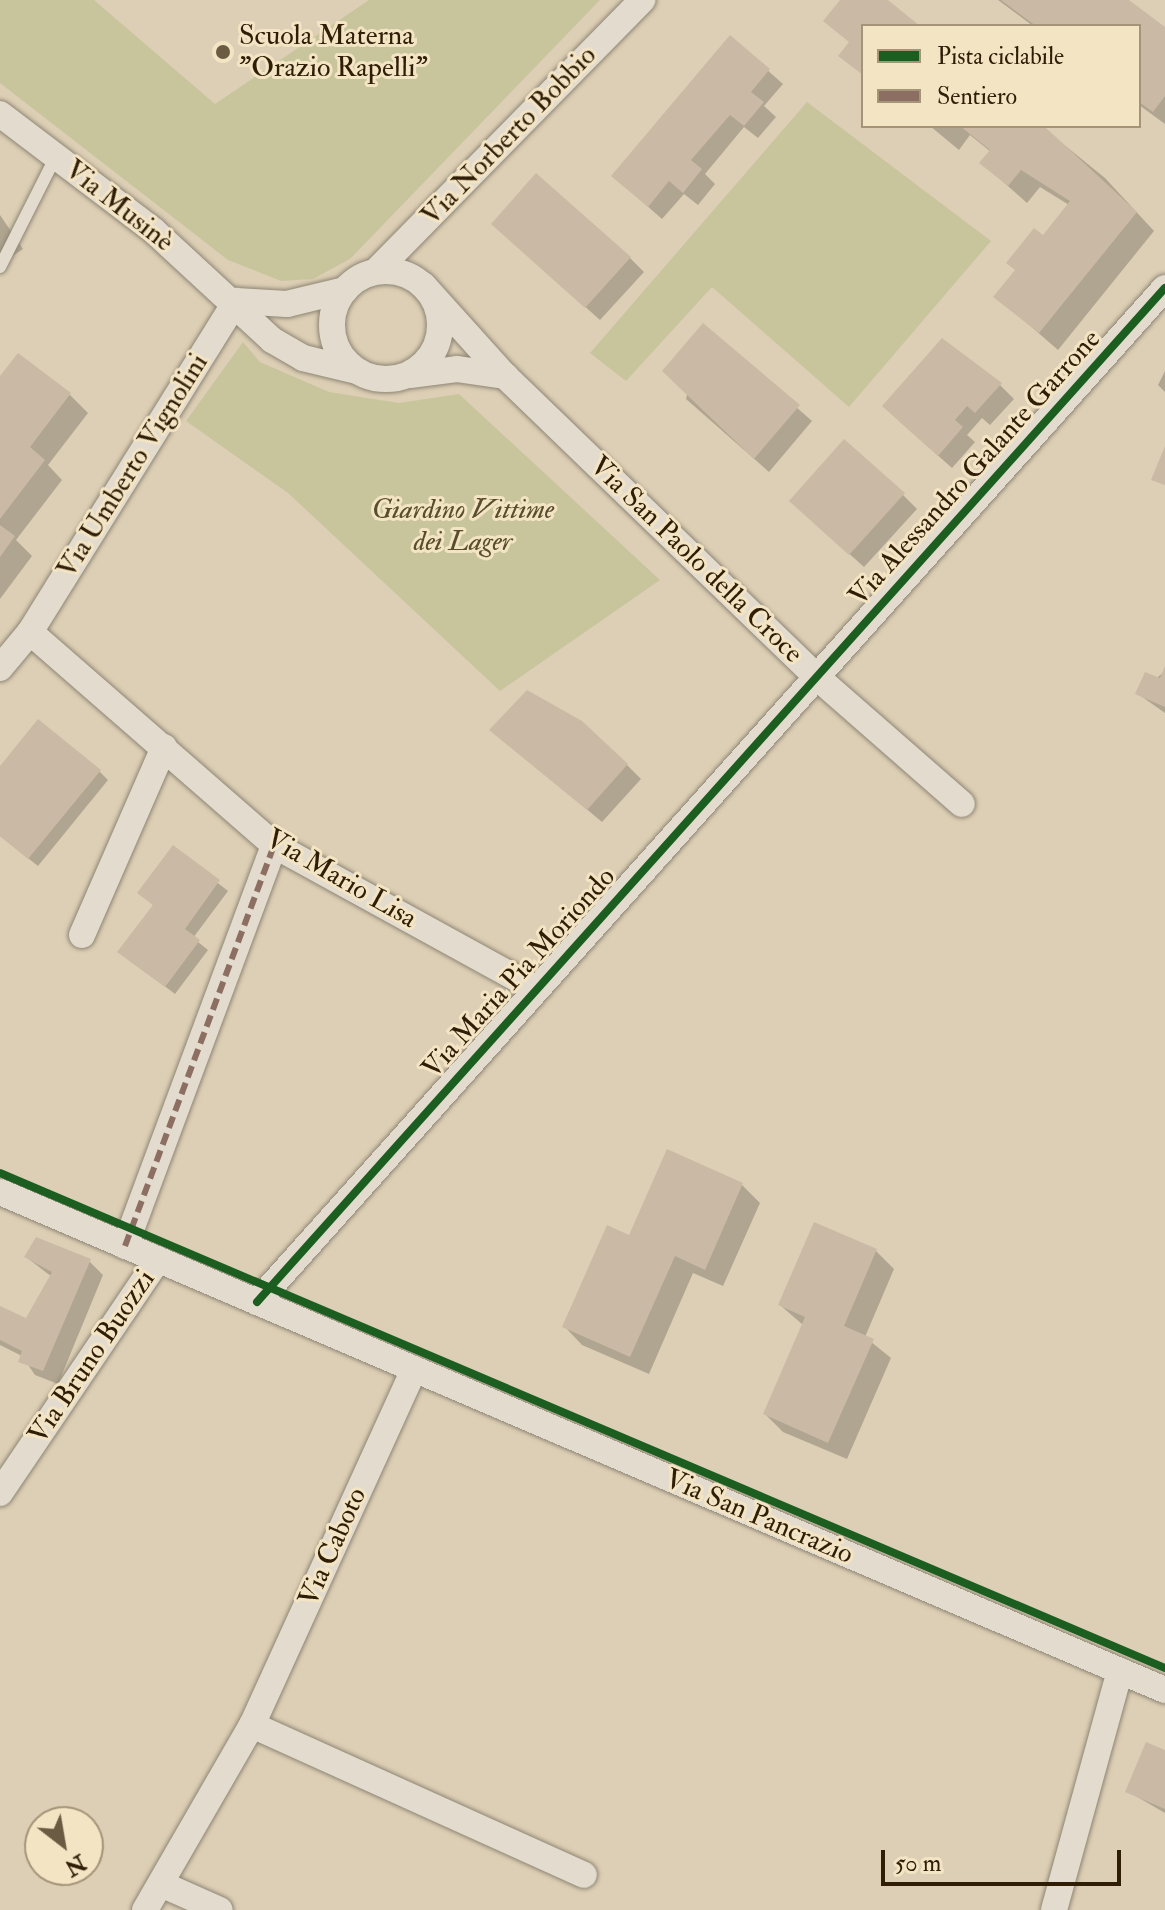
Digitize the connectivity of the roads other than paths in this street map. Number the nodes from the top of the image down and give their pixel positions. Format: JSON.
{"nodes":[{"id":1,"x":642,"y":0,"type":"edge"},
{"id":2,"x":0,"y":114,"type":"edge"},
{"id":3,"x":56,"y":156,"type":"junction"},
{"id":4,"x":0,"y":267,"type":"edge"},
{"id":5,"x":376,"y":271,"type":"junction"},
{"id":6,"x":423,"y":285,"type":"junction"},
{"id":7,"x":1165,"y":288,"type":"edge"},
{"id":8,"x":345,"y":290,"type":"junction"},
{"id":9,"x":236,"y":301,"type":"junction"},
{"id":10,"x":357,"y":371,"type":"junction"},
{"id":11,"x":505,"y":376,"type":"junction"},
{"id":12,"x":401,"y":377,"type":"junction"},
{"id":13,"x":30,"y":632,"type":"junction"},
{"id":14,"x":0,"y":668,"type":"edge"},
{"id":15,"x":818,"y":678,"type":"junction"},
{"id":16,"x":164,"y":747,"type":"junction"},
{"id":17,"x":962,"y":804,"type":"dead end"},
{"id":18,"x":274,"y":845,"type":"junction"},
{"id":19,"x":82,"y":935,"type":"dead end"},
{"id":20,"x":534,"y":988,"type":"junction"},
{"id":21,"x":0,"y":1192,"type":"edge"},
{"id":22,"x":125,"y":1246,"type":"junction"},
{"id":23,"x":158,"y":1260,"type":"junction"},
{"id":24,"x":257,"y":1302,"type":"junction"},
{"id":25,"x":414,"y":1369,"type":"junction"},
{"id":26,"x":0,"y":1493,"type":"edge"},
{"id":27,"x":1120,"y":1671,"type":"junction"},
{"id":28,"x":1165,"y":1690,"type":"edge"},
{"id":29,"x":252,"y":1725,"type":"junction"},
{"id":30,"x":584,"y":1875,"type":"dead end"},
{"id":31,"x":161,"y":1884,"type":"junction"},
{"id":32,"x":145,"y":1910,"type":"edge"},
{"id":33,"x":220,"y":1910,"type":"edge"},
{"id":34,"x":1054,"y":1910,"type":"edge"}],
"edges":[{"from":1,"to":5,"type":"street","name":"Via Norberto Bobbio"},
{"from":2,"to":3,"type":"street","name":"Via Musinè"},
{"from":3,"to":4,"type":"lane"},
{"from":3,"to":9,"type":"street","name":"Via Musinè"},
{"from":5,"to":6,"type":"street"},
{"from":5,"to":8,"type":"street"},
{"from":6,"to":11,"type":"street","name":"Via San Paolo della Croce"},
{"from":6,"to":12,"type":"street"},
{"from":7,"to":15,"type":"street","name":"Via Alessandro Galante Garrone"},
{"from":8,"to":9,"type":"street"},
{"from":8,"to":10,"type":"street"},
{"from":9,"to":10,"type":"street","name":"Via Musinè"},
{"from":9,"to":13,"type":"street","name":"Via Umberto Vignolini"},
{"from":10,"to":12,"type":"street"},
{"from":11,"to":12,"type":"street"},
{"from":11,"to":15,"type":"street","name":"Via San Paolo della Croce"},
{"from":13,"to":14,"type":"street"},
{"from":13,"to":16,"type":"street","name":"Via Mario Lisa"},
{"from":15,"to":17,"type":"street","name":"Via San Paolo della Croce"},
{"from":15,"to":20,"type":"street","name":"Via Maria Pia Moriondo"},
{"from":16,"to":18,"type":"street","name":"Via Mario Lisa"},
{"from":16,"to":19,"type":"street"},
{"from":18,"to":20,"type":"street","name":"Via Mario Lisa"},
{"from":18,"to":22,"type":"street"},
{"from":20,"to":24,"type":"street","name":"Via Maria Pia Moriondo"},
{"from":21,"to":22,"type":"street","name":"Via San Pancrazio"},
{"from":22,"to":23,"type":"street","name":"Via San Pancrazio"},
{"from":23,"to":24,"type":"street","name":"Via San Pancrazio"},
{"from":23,"to":26,"type":"street","name":"Via Bruno Buozzi"},
{"from":24,"to":25,"type":"street","name":"Via San Pancrazio"},
{"from":25,"to":27,"type":"street","name":"Via San Pancrazio"},
{"from":25,"to":29,"type":"street","name":"Via Caboto"},
{"from":27,"to":28,"type":"street","name":"Via San Pancrazio"},
{"from":27,"to":34,"type":"street"},
{"from":29,"to":30,"type":"street"},
{"from":29,"to":31,"type":"street","name":"Via Caboto"},
{"from":31,"to":32,"type":"street","name":"Via Caboto"},
{"from":31,"to":33,"type":"street"}]}
